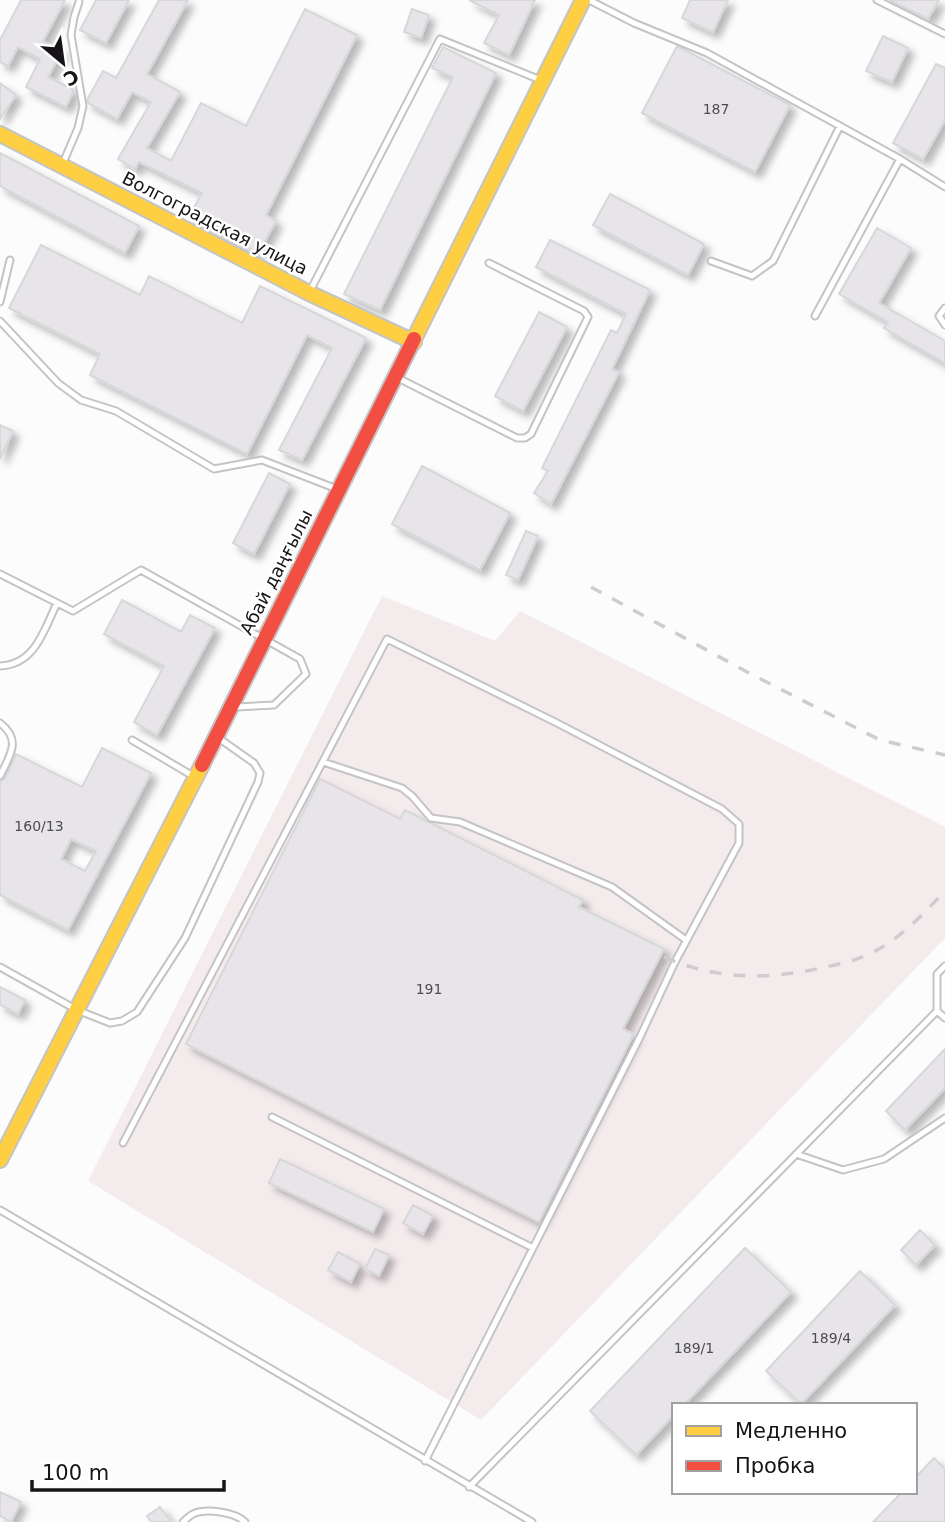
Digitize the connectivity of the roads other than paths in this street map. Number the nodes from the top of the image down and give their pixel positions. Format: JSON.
{"nodes":[{"id":1,"x":583,"y":0,"type":"edge"},
{"id":2,"x":589,"y":0,"type":"edge"},
{"id":3,"x":877,"y":0,"type":"edge"},
{"id":4,"x":79,"y":2,"type":"dead end"},
{"id":5,"x":945,"y":34,"type":"edge"},
{"id":6,"x":541,"y":81,"type":"junction"},
{"id":7,"x":840,"y":126,"type":"junction"},
{"id":8,"x":0,"y":134,"type":"edge"},
{"id":9,"x":900,"y":159,"type":"junction"},
{"id":10,"x":62,"y":166,"type":"junction"},
{"id":11,"x":945,"y":187,"type":"edge"},
{"id":12,"x":10,"y":260,"type":"dead end"},
{"id":13,"x":711,"y":261,"type":"dead end"},
{"id":14,"x":489,"y":264,"type":"dead end"},
{"id":15,"x":309,"y":293,"type":"junction"},
{"id":16,"x":0,"y":302,"type":"edge"},
{"id":17,"x":945,"y":308,"type":"edge"},
{"id":18,"x":815,"y":316,"type":"dead end"},
{"id":19,"x":0,"y":321,"type":"edge"},
{"id":20,"x":945,"y":325,"type":"edge"},
{"id":21,"x":414,"y":342,"type":"junction"},
{"id":22,"x":396,"y":377,"type":"junction"},
{"id":23,"x":340,"y":490,"type":"junction"},
{"id":24,"x":0,"y":574,"type":"edge"},
{"id":25,"x":57,"y":603,"type":"junction"},
{"id":26,"x":264,"y":639,"type":"junction"},
{"id":27,"x":0,"y":666,"type":"edge"},
{"id":28,"x":232,"y":707,"type":"junction"},
{"id":29,"x":0,"y":723,"type":"edge"},
{"id":30,"x":217,"y":737,"type":"junction"},
{"id":31,"x":132,"y":740,"type":"dead end"},
{"id":32,"x":323,"y":762,"type":"junction"},
{"id":33,"x":0,"y":776,"type":"edge"},
{"id":34,"x":196,"y":778,"type":"junction"},
{"id":35,"x":686,"y":940,"type":"junction"},
{"id":36,"x":945,"y":966,"type":"edge"},
{"id":37,"x":0,"y":967,"type":"edge"},
{"id":38,"x":77,"y":1010,"type":"junction"},
{"id":39,"x":937,"y":1011,"type":"junction"},
{"id":40,"x":945,"y":1018,"type":"edge"},
{"id":41,"x":272,"y":1117,"type":"dead end"},
{"id":42,"x":945,"y":1118,"type":"edge"},
{"id":43,"x":123,"y":1143,"type":"dead end"},
{"id":44,"x":796,"y":1154,"type":"junction"},
{"id":45,"x":0,"y":1160,"type":"edge"},
{"id":46,"x":0,"y":1210,"type":"edge"},
{"id":47,"x":533,"y":1248,"type":"junction"},
{"id":48,"x":425,"y":1461,"type":"junction"},
{"id":49,"x":469,"y":1487,"type":"junction"},
{"id":50,"x":183,"y":1522,"type":"edge"},
{"id":51,"x":245,"y":1522,"type":"edge"},
{"id":52,"x":532,"y":1522,"type":"edge"}],
"edges":[{"from":1,"to":6,"type":"main road","name":"Абай даңғылы"},
{"from":2,"to":7,"type":"lane"},
{"from":3,"to":5,"type":"lane"},
{"from":4,"to":10,"type":"lane"},
{"from":6,"to":15,"type":"lane"},
{"from":6,"to":21,"type":"main road","name":"Абай даңғылы"},
{"from":7,"to":9,"type":"lane"},
{"from":7,"to":13,"type":"lane"},
{"from":8,"to":10,"type":"main road","name":"Волгоградская улица"},
{"from":9,"to":11,"type":"lane"},
{"from":9,"to":18,"type":"lane"},
{"from":10,"to":15,"type":"main road","name":"Волгоградская улица"},
{"from":12,"to":16,"type":"lane"},
{"from":14,"to":22,"type":"lane"},
{"from":15,"to":21,"type":"main road","name":"Волгоградская улица"},
{"from":17,"to":20,"type":"lane"},
{"from":19,"to":23,"type":"lane"},
{"from":21,"to":22,"type":"main road","name":"Абай даңғылы"},
{"from":22,"to":23,"type":"main road","name":"Абай даңғылы"},
{"from":23,"to":26,"type":"main road","name":"Абай даңғылы"},
{"from":24,"to":25,"type":"lane"},
{"from":25,"to":26,"type":"lane"},
{"from":25,"to":27,"type":"lane"},
{"from":26,"to":28,"type":"main road","name":"Абай даңғылы"},
{"from":26,"to":28,"type":"lane"},
{"from":28,"to":30,"type":"main road","name":"Абай даңғылы"},
{"from":29,"to":33,"type":"lane"},
{"from":30,"to":34,"type":"main road","name":"Абай даңғылы"},
{"from":30,"to":38,"type":"lane"},
{"from":31,"to":34,"type":"lane"},
{"from":32,"to":35,"type":"lane"},
{"from":32,"to":35,"type":"lane"},
{"from":32,"to":43,"type":"lane"},
{"from":34,"to":38,"type":"main road","name":"Абай даңғылы"},
{"from":35,"to":47,"type":"lane"},
{"from":36,"to":39,"type":"lane"},
{"from":37,"to":38,"type":"lane"},
{"from":38,"to":45,"type":"main road","name":"Абай даңғылы"},
{"from":39,"to":40,"type":"lane"},
{"from":39,"to":44,"type":"lane"},
{"from":41,"to":47,"type":"lane"},
{"from":42,"to":44,"type":"lane"},
{"from":44,"to":49,"type":"lane"},
{"from":46,"to":48,"type":"lane"},
{"from":47,"to":48,"type":"lane"},
{"from":48,"to":49,"type":"lane"},
{"from":49,"to":52,"type":"lane"},
{"from":50,"to":51,"type":"lane"}]}
